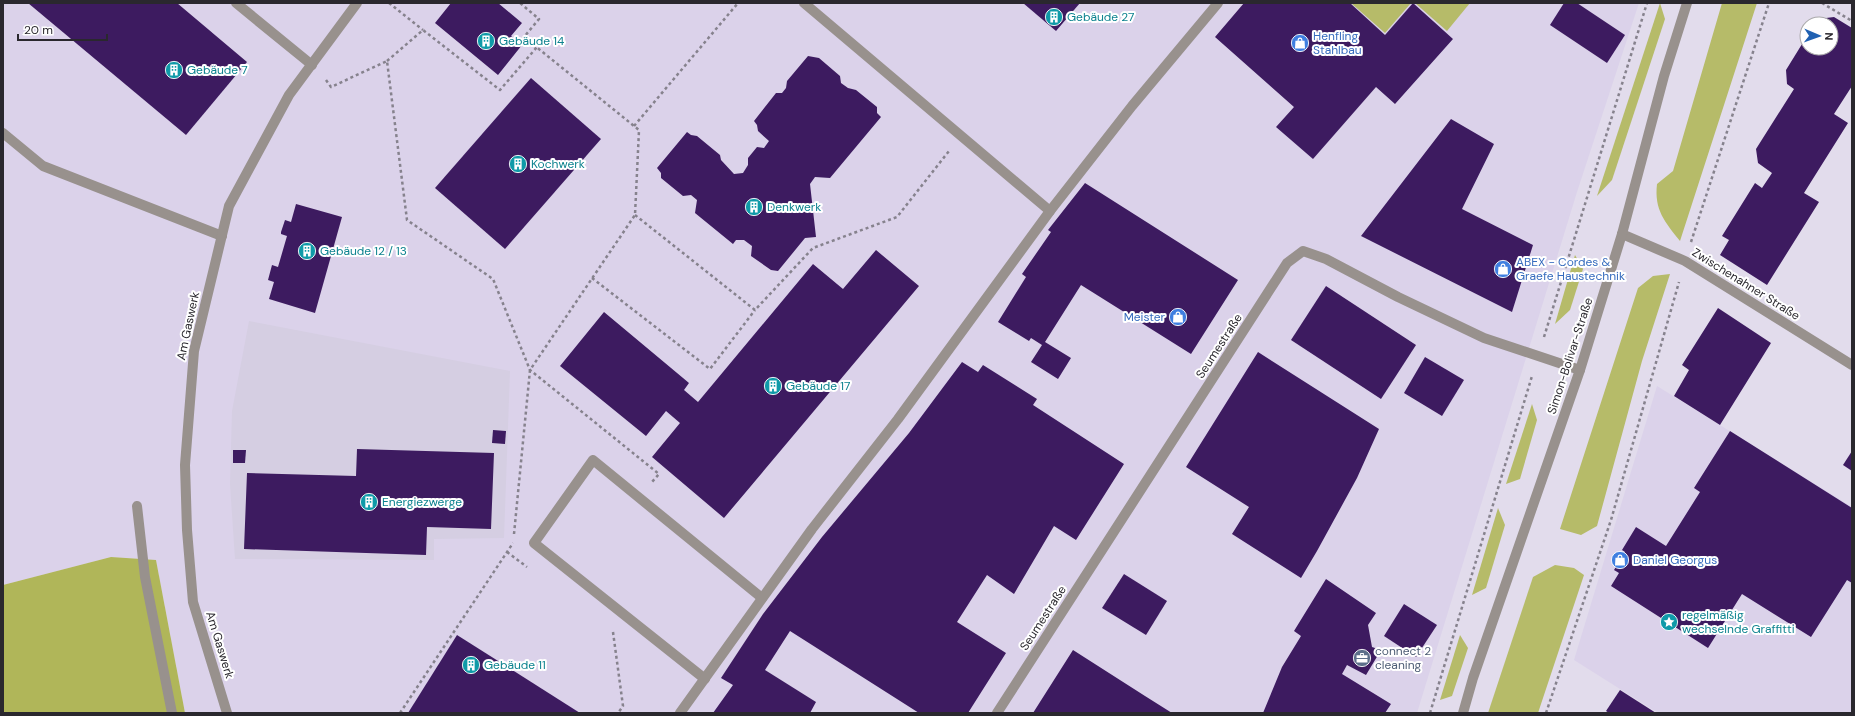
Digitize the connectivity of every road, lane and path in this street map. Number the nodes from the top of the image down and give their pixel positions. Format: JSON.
{"nodes":[{"id":1,"x":236,"y":3,"type":"edge"},
{"id":2,"x":357,"y":3,"type":"edge"},
{"id":3,"x":389,"y":3,"type":"edge"},
{"id":4,"x":520,"y":3,"type":"edge"},
{"id":5,"x":738,"y":3,"type":"edge"},
{"id":6,"x":804,"y":3,"type":"edge"},
{"id":7,"x":1218,"y":3,"type":"edge"},
{"id":8,"x":1687,"y":3,"type":"edge"},
{"id":9,"x":1769,"y":3,"type":"edge"},
{"id":10,"x":1822,"y":3,"type":"edge"},
{"id":11,"x":1852,"y":21,"type":"edge"},
{"id":12,"x":422,"y":30,"type":"junction"},
{"id":13,"x":537,"y":48,"type":"junction"},
{"id":14,"x":387,"y":61,"type":"junction"},
{"id":15,"x":312,"y":65,"type":"junction"},
{"id":16,"x":634,"y":126,"type":"junction"},
{"id":17,"x":3,"y":133,"type":"edge"},
{"id":18,"x":962,"y":136,"type":"junction"},
{"id":19,"x":1050,"y":211,"type":"junction"},
{"id":20,"x":635,"y":215,"type":"junction"},
{"id":21,"x":1622,"y":234,"type":"junction"},
{"id":22,"x":222,"y":236,"type":"junction"},
{"id":23,"x":1685,"y":261,"type":"junction"},
{"id":24,"x":592,"y":278,"type":"junction"},
{"id":25,"x":755,"y":310,"type":"junction"},
{"id":26,"x":1852,"y":366,"type":"edge"},
{"id":27,"x":530,"y":370,"type":"junction"},
{"id":28,"x":1580,"y":370,"type":"junction"},
{"id":29,"x":638,"y":498,"type":"junction"},
{"id":30,"x":138,"y":506,"type":"dead end"},
{"id":31,"x":507,"y":552,"type":"junction"},
{"id":32,"x":532,"y":570,"type":"dead end"},
{"id":33,"x":762,"y":598,"type":"junction"},
{"id":34,"x":613,"y":630,"type":"dead end"},
{"id":35,"x":705,"y":679,"type":"junction"},
{"id":36,"x":172,"y":713,"type":"edge"},
{"id":37,"x":227,"y":713,"type":"edge"},
{"id":38,"x":400,"y":713,"type":"edge"},
{"id":39,"x":618,"y":713,"type":"edge"},
{"id":40,"x":680,"y":713,"type":"edge"},
{"id":41,"x":998,"y":713,"type":"edge"},
{"id":42,"x":1463,"y":713,"type":"edge"},
{"id":43,"x":1546,"y":713,"type":"edge"}],
"edges":[{"from":1,"to":15,"type":"street"},
{"from":2,"to":15,"type":"street","name":"Am Gaswerk"},
{"from":3,"to":12,"type":"path"},
{"from":4,"to":13,"type":"path"},
{"from":5,"to":16,"type":"path"},
{"from":6,"to":18,"type":"street"},
{"from":7,"to":19,"type":"street"},
{"from":8,"to":21,"type":"street","name":"Simon-Bolivar-Straße"},
{"from":9,"to":23,"type":"path"},
{"from":10,"to":11,"type":"path"},
{"from":12,"to":13,"type":"path"},
{"from":12,"to":14,"type":"path"},
{"from":13,"to":16,"type":"path"},
{"from":14,"to":15,"type":"path"},
{"from":14,"to":27,"type":"path"},
{"from":15,"to":22,"type":"street","name":"Am Gaswerk"},
{"from":16,"to":20,"type":"path"},
{"from":17,"to":22,"type":"street"},
{"from":18,"to":19,"type":"street"},
{"from":18,"to":25,"type":"path"},
{"from":19,"to":33,"type":"street"},
{"from":20,"to":24,"type":"path"},
{"from":20,"to":25,"type":"path"},
{"from":21,"to":23,"type":"street","name":"Zwischenahner Straße"},
{"from":21,"to":28,"type":"street","name":"Simon-Bolivar-Straße"},
{"from":22,"to":37,"type":"street","name":"Am Gaswerk"},
{"from":23,"to":26,"type":"street","name":"Zwischenahner Straße"},
{"from":23,"to":43,"type":"path"},
{"from":24,"to":25,"type":"path"},
{"from":24,"to":27,"type":"path"},
{"from":27,"to":29,"type":"path"},
{"from":27,"to":31,"type":"path"},
{"from":28,"to":41,"type":"street","name":"Seumestraße"},
{"from":28,"to":42,"type":"street","name":"Simon-Bolivar-Straße"},
{"from":29,"to":33,"type":"street"},
{"from":29,"to":35,"type":"street"},
{"from":30,"to":36,"type":"street"},
{"from":31,"to":32,"type":"path"},
{"from":31,"to":38,"type":"path"},
{"from":33,"to":35,"type":"street"},
{"from":34,"to":39,"type":"path"},
{"from":35,"to":40,"type":"street"}]}
